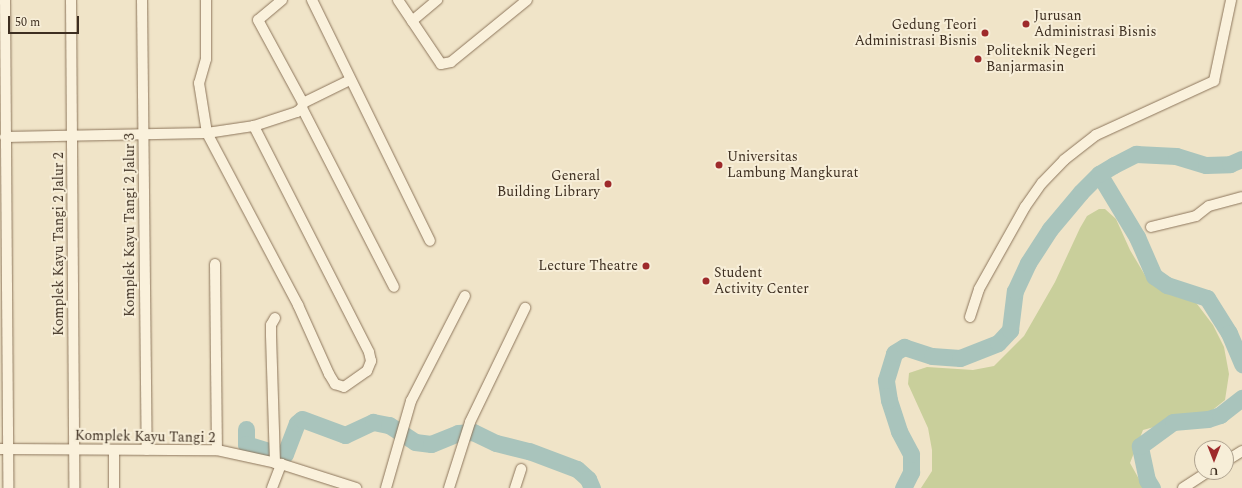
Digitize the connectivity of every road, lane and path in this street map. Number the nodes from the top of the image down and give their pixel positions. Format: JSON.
{"nodes":[{"id":1,"x":5,"y":0,"type":"edge"},
{"id":2,"x":71,"y":0,"type":"edge"},
{"id":3,"x":142,"y":0,"type":"edge"},
{"id":4,"x":206,"y":0,"type":"edge"},
{"id":5,"x":282,"y":0,"type":"edge"},
{"id":6,"x":312,"y":0,"type":"edge"},
{"id":7,"x":398,"y":0,"type":"edge"},
{"id":8,"x":437,"y":0,"type":"edge"},
{"id":9,"x":527,"y":0,"type":"edge"},
{"id":10,"x":1231,"y":0,"type":"edge"},
{"id":11,"x":412,"y":21,"type":"junction"},
{"id":12,"x":350,"y":80,"type":"junction"},
{"id":13,"x":302,"y":106,"type":"junction"},
{"id":14,"x":254,"y":126,"type":"junction"},
{"id":15,"x":207,"y":133,"type":"junction"},
{"id":16,"x":143,"y":135,"type":"junction"},
{"id":17,"x":5,"y":137,"type":"junction"},
{"id":18,"x":72,"y":137,"type":"junction"},
{"id":19,"x":1242,"y":197,"type":"edge"},
{"id":20,"x":1151,"y":227,"type":"dead end"},
{"id":21,"x":430,"y":241,"type":"dead end"},
{"id":22,"x":215,"y":264,"type":"dead end"},
{"id":23,"x":394,"y":287,"type":"dead end"},
{"id":24,"x":466,"y":296,"type":"dead end"},
{"id":25,"x":525,"y":308,"type":"dead end"},
{"id":26,"x":970,"y":317,"type":"dead end"},
{"id":27,"x":275,"y":318,"type":"dead end"},
{"id":28,"x":4,"y":449,"type":"edge"},
{"id":29,"x":74,"y":450,"type":"junction"},
{"id":30,"x":114,"y":450,"type":"junction"},
{"id":31,"x":147,"y":450,"type":"junction"},
{"id":32,"x":217,"y":450,"type":"junction"},
{"id":33,"x":278,"y":464,"type":"junction"},
{"id":34,"x":521,"y":469,"type":"dead end"},
{"id":35,"x":1196,"y":480,"type":"edge"},
{"id":36,"x":8,"y":488,"type":"edge"},
{"id":37,"x":74,"y":488,"type":"edge"},
{"id":38,"x":114,"y":488,"type":"edge"},
{"id":39,"x":272,"y":488,"type":"edge"},
{"id":40,"x":356,"y":488,"type":"edge"},
{"id":41,"x":386,"y":488,"type":"edge"},
{"id":42,"x":449,"y":488,"type":"edge"},
{"id":43,"x":515,"y":488,"type":"edge"},
{"id":44,"x":1183,"y":488,"type":"edge"}],
"edges":[{"from":1,"to":17,"type":"street"},
{"from":2,"to":18,"type":"street","name":"Komplek Kayu Tangi 2 Jalur 2"},
{"from":3,"to":16,"type":"street","name":"Komplek Kayu Tangi 2 Jalur 3"},
{"from":4,"to":15,"type":"street"},
{"from":5,"to":13,"type":"street"},
{"from":6,"to":12,"type":"street"},
{"from":7,"to":11,"type":"street"},
{"from":8,"to":11,"type":"street"},
{"from":9,"to":11,"type":"street"},
{"from":10,"to":26,"type":"street"},
{"from":12,"to":13,"type":"street"},
{"from":12,"to":21,"type":"street"},
{"from":13,"to":14,"type":"street"},
{"from":13,"to":23,"type":"street"},
{"from":14,"to":15,"type":"street"},
{"from":14,"to":15,"type":"street"},
{"from":15,"to":16,"type":"street"},
{"from":16,"to":18,"type":"street"},
{"from":16,"to":31,"type":"street","name":"Komplek Kayu Tangi 2 Jalur 3"},
{"from":17,"to":18,"type":"street"},
{"from":17,"to":28,"type":"street"},
{"from":18,"to":29,"type":"street","name":"Komplek Kayu Tangi 2 Jalur 2"},
{"from":19,"to":20,"type":"street"},
{"from":22,"to":32,"type":"street"},
{"from":24,"to":41,"type":"street"},
{"from":25,"to":42,"type":"street"},
{"from":27,"to":33,"type":"street"},
{"from":28,"to":29,"type":"street","name":"Komplek Kayu Tangi 2"},
{"from":28,"to":36,"type":"street"},
{"from":29,"to":30,"type":"street","name":"Komplek Kayu Tangi 2"},
{"from":29,"to":37,"type":"street","name":"Komplek Kayu Tangi 2 Jalur 2"},
{"from":30,"to":31,"type":"street","name":"Komplek Kayu Tangi 2"},
{"from":30,"to":38,"type":"street"},
{"from":31,"to":32,"type":"street","name":"Komplek Kayu Tangi 2"},
{"from":32,"to":33,"type":"street","name":"Komplek Kayu Tangi 2"},
{"from":33,"to":39,"type":"street"},
{"from":33,"to":40,"type":"street","name":"Komplek Kayu Tangi 2"},
{"from":34,"to":43,"type":"street"},
{"from":35,"to":44,"type":"street"}]}
